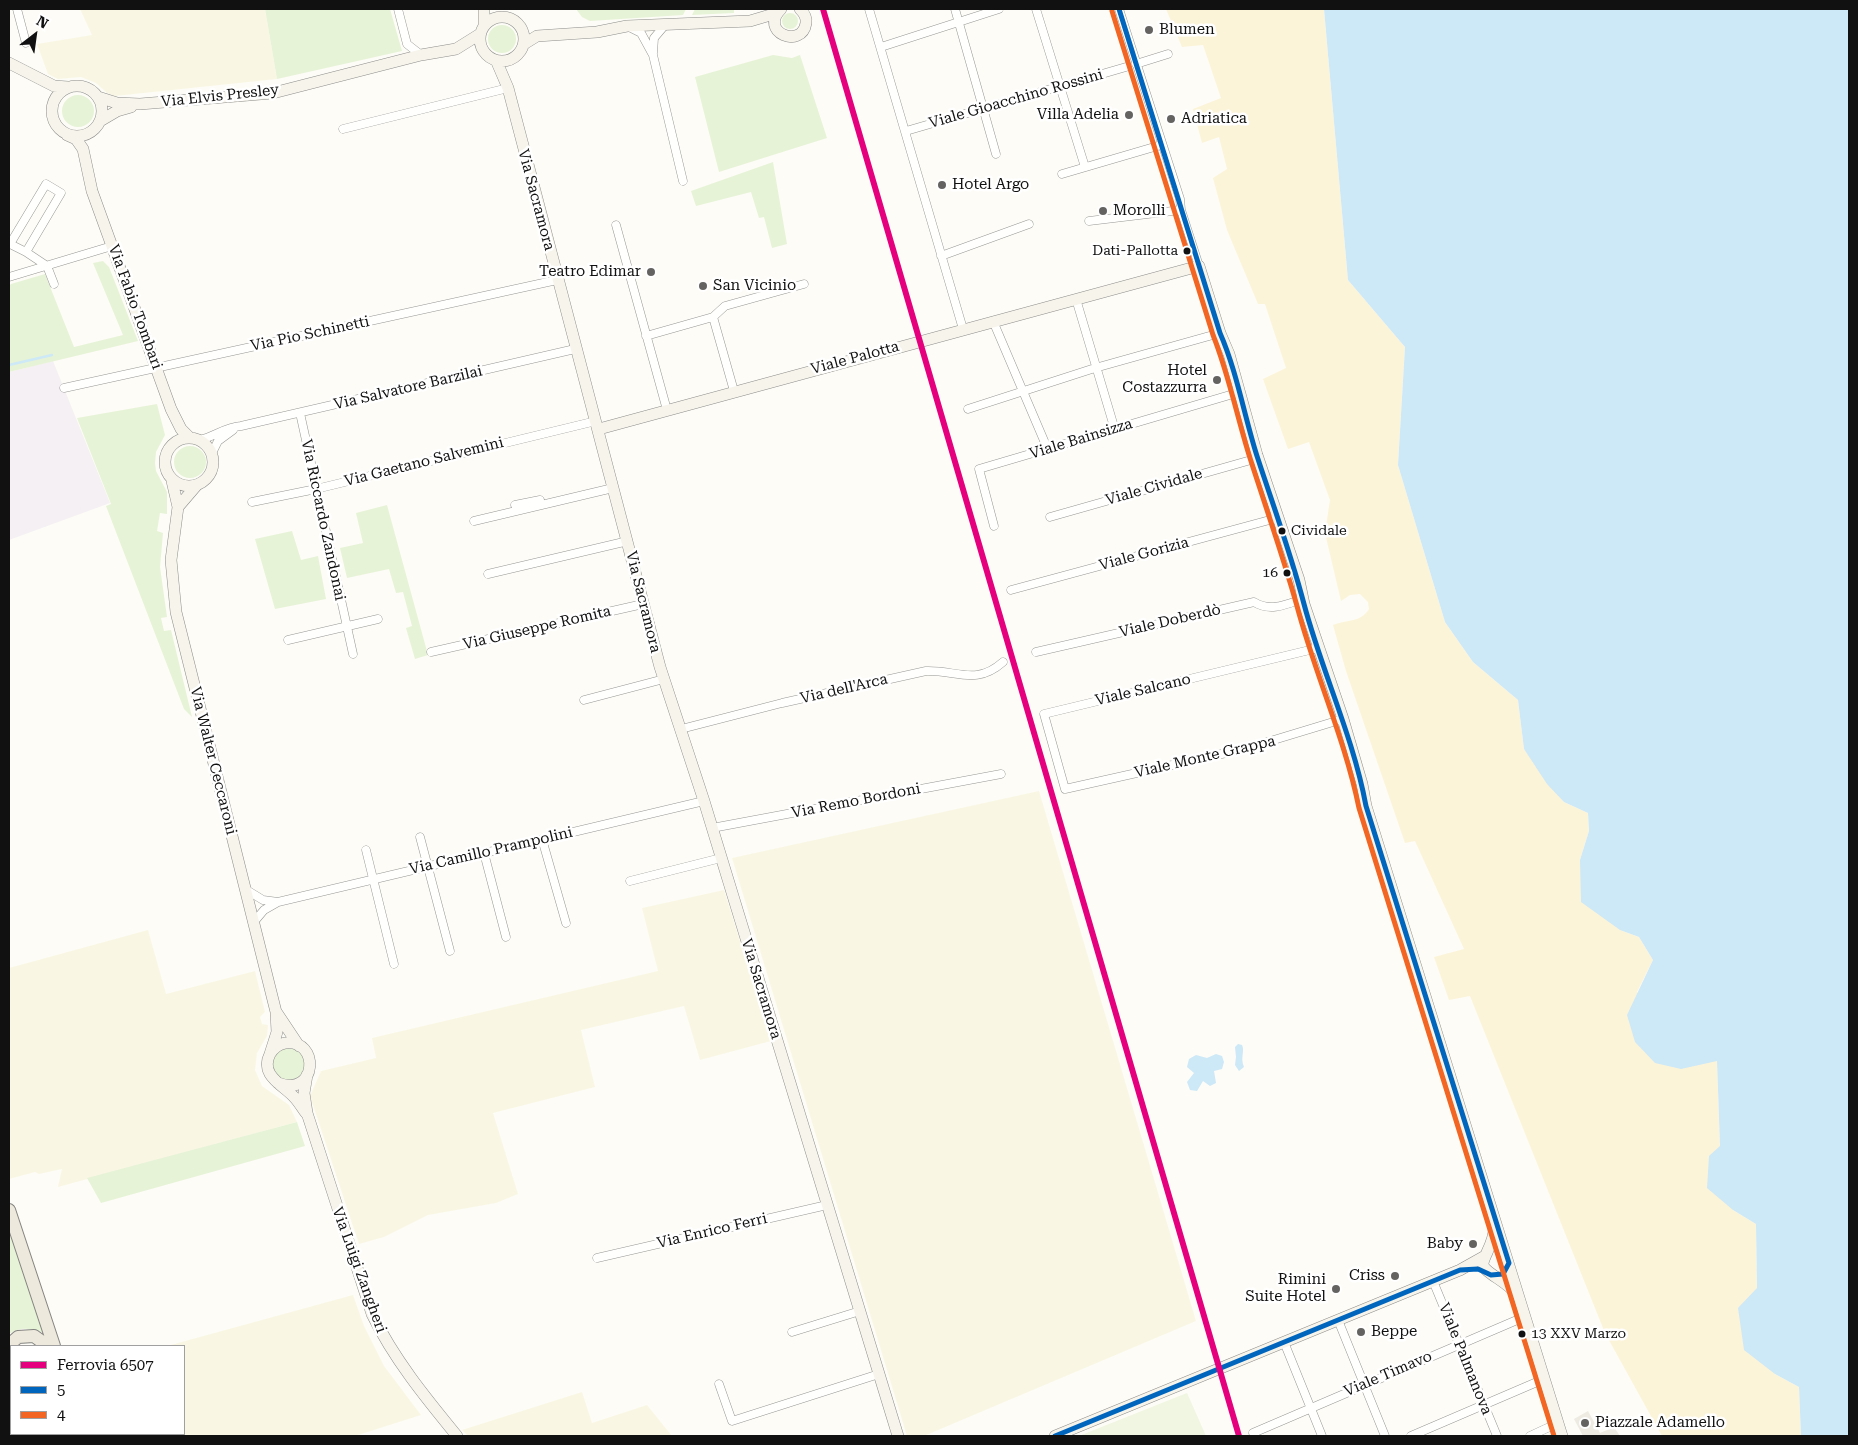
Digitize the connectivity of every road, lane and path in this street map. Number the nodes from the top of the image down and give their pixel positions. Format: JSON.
{"nodes":[{"id":1,"x":18,"y":9,"type":"edge"},
{"id":2,"x":398,"y":9,"type":"edge"},
{"id":3,"x":484,"y":9,"type":"edge"},
{"id":4,"x":491,"y":9,"type":"edge"},
{"id":5,"x":869,"y":9,"type":"edge"},
{"id":6,"x":955,"y":9,"type":"edge"},
{"id":7,"x":999,"y":9,"type":"edge"},
{"id":8,"x":1036,"y":9,"type":"edge"},
{"id":9,"x":1119,"y":9,"type":"edge"},
{"id":10,"x":779,"y":11,"type":"edge"},
{"id":11,"x":803,"y":11,"type":"edge"},
{"id":12,"x":500,"y":16,"type":"junction"},
{"id":13,"x":741,"y":22,"type":"junction"},
{"id":14,"x":959,"y":22,"type":"junction"},
{"id":15,"x":665,"y":25,"type":"junction"},
{"id":16,"x":521,"y":26,"type":"junction"},
{"id":17,"x":627,"y":26,"type":"junction"},
{"id":18,"x":776,"y":27,"type":"junction"},
{"id":19,"x":608,"y":29,"type":"junction"},
{"id":20,"x":482,"y":30,"type":"junction"},
{"id":21,"x":26,"y":43,"type":"dead end"},
{"id":22,"x":407,"y":44,"type":"junction"},
{"id":23,"x":524,"y":44,"type":"junction"},
{"id":24,"x":881,"y":47,"type":"junction"},
{"id":25,"x":456,"y":49,"type":"junction"},
{"id":26,"x":484,"y":52,"type":"junction"},
{"id":27,"x":434,"y":54,"type":"junction"},
{"id":28,"x":1168,"y":54,"type":"dead end"},
{"id":29,"x":421,"y":55,"type":"junction"},
{"id":30,"x":653,"y":55,"type":"junction"},
{"id":31,"x":496,"y":60,"type":"junction"},
{"id":32,"x":510,"y":60,"type":"junction"},
{"id":33,"x":399,"y":61,"type":"junction"},
{"id":34,"x":9,"y":64,"type":"edge"},
{"id":35,"x":1136,"y":64,"type":"junction"},
{"id":36,"x":387,"y":66,"type":"junction"},
{"id":37,"x":1126,"y":67,"type":"dead end"},
{"id":38,"x":70,"y":86,"type":"junction"},
{"id":39,"x":1059,"y":86,"type":"junction"},
{"id":40,"x":508,"y":88,"type":"junction"},
{"id":41,"x":98,"y":98,"type":"junction"},
{"id":42,"x":140,"y":104,"type":"junction"},
{"id":43,"x":982,"y":109,"type":"junction"},
{"id":44,"x":51,"y":110,"type":"junction"},
{"id":45,"x":98,"y":125,"type":"junction"},
{"id":46,"x":343,"y":129,"type":"dead end"},
{"id":47,"x":906,"y":131,"type":"junction"},
{"id":48,"x":67,"y":135,"type":"junction"},
{"id":49,"x":1161,"y":145,"type":"junction"},
{"id":50,"x":996,"y":154,"type":"dead end"},
{"id":51,"x":1085,"y":167,"type":"junction"},
{"id":52,"x":1062,"y":174,"type":"dead end"},
{"id":53,"x":683,"y":181,"type":"dead end"},
{"id":54,"x":97,"y":205,"type":"junction"},
{"id":55,"x":1181,"y":210,"type":"junction"},
{"id":56,"x":1089,"y":221,"type":"dead end"},
{"id":57,"x":1029,"y":224,"type":"dead end"},
{"id":58,"x":616,"y":225,"type":"dead end"},
{"id":59,"x":112,"y":246,"type":"junction"},
{"id":60,"x":26,"y":252,"type":"junction"},
{"id":61,"x":941,"y":256,"type":"junction"},
{"id":62,"x":47,"y":266,"type":"junction"},
{"id":63,"x":1199,"y":266,"type":"junction"},
{"id":64,"x":9,"y":277,"type":"edge"},
{"id":65,"x":557,"y":280,"type":"junction"},
{"id":66,"x":54,"y":284,"type":"dead end"},
{"id":67,"x":804,"y":284,"type":"dead end"},
{"id":68,"x":1076,"y":299,"type":"junction"},
{"id":69,"x":713,"y":317,"type":"junction"},
{"id":70,"x":993,"y":321,"type":"junction"},
{"id":71,"x":963,"y":329,"type":"junction"},
{"id":72,"x":1220,"y":333,"type":"junction"},
{"id":73,"x":646,"y":336,"type":"junction"},
{"id":74,"x":575,"y":349,"type":"junction"},
{"id":75,"x":158,"y":368,"type":"junction"},
{"id":76,"x":1095,"y":368,"type":"junction"},
{"id":77,"x":64,"y":388,"type":"dead end"},
{"id":78,"x":734,"y":391,"type":"junction"},
{"id":79,"x":1024,"y":391,"type":"junction"},
{"id":80,"x":1240,"y":392,"type":"junction"},
{"id":81,"x":171,"y":409,"type":"junction"},
{"id":82,"x":968,"y":409,"type":"dead end"},
{"id":83,"x":667,"y":410,"type":"junction"},
{"id":84,"x":300,"y":414,"type":"junction"},
{"id":85,"x":598,"y":425,"type":"junction"},
{"id":86,"x":241,"y":426,"type":"junction"},
{"id":87,"x":1115,"y":430,"type":"junction"},
{"id":88,"x":194,"y":439,"type":"junction"},
{"id":89,"x":172,"y":444,"type":"junction"},
{"id":90,"x":1048,"y":450,"type":"junction"},
{"id":91,"x":212,"y":453,"type":"junction"},
{"id":92,"x":1258,"y":458,"type":"junction"},
{"id":93,"x":172,"y":481,"type":"junction"},
{"id":94,"x":196,"y":486,"type":"junction"},
{"id":95,"x":613,"y":486,"type":"junction"},
{"id":96,"x":316,"y":489,"type":"junction"},
{"id":97,"x":252,"y":502,"type":"dead end"},
{"id":98,"x":515,"y":505,"type":"dead end"},
{"id":99,"x":178,"y":507,"type":"junction"},
{"id":100,"x":1050,"y":517,"type":"dead end"},
{"id":101,"x":1277,"y":518,"type":"junction"},
{"id":102,"x":474,"y":521,"type":"dead end"},
{"id":103,"x":994,"y":526,"type":"dead end"},
{"id":104,"x":628,"y":541,"type":"junction"},
{"id":105,"x":488,"y":574,"type":"dead end"},
{"id":106,"x":1011,"y":590,"type":"dead end"},
{"id":107,"x":1302,"y":599,"type":"junction"},
{"id":108,"x":643,"y":604,"type":"junction"},
{"id":109,"x":378,"y":619,"type":"dead end"},
{"id":110,"x":346,"y":626,"type":"junction"},
{"id":111,"x":288,"y":640,"type":"dead end"},
{"id":112,"x":1318,"y":648,"type":"junction"},
{"id":113,"x":431,"y":652,"type":"dead end"},
{"id":114,"x":1036,"y":652,"type":"dead end"},
{"id":115,"x":353,"y":654,"type":"dead end"},
{"id":116,"x":1003,"y":662,"type":"dead end"},
{"id":117,"x":664,"y":680,"type":"junction"},
{"id":118,"x":584,"y":700,"type":"dead end"},
{"id":119,"x":1343,"y":720,"type":"junction"},
{"id":120,"x":681,"y":729,"type":"junction"},
{"id":121,"x":1001,"y":774,"type":"dead end"},
{"id":122,"x":1065,"y":789,"type":"joint"},
{"id":123,"x":704,"y":801,"type":"junction"},
{"id":124,"x":712,"y":828,"type":"junction"},
{"id":125,"x":420,"y":837,"type":"dead end"},
{"id":126,"x":542,"y":839,"type":"junction"},
{"id":127,"x":366,"y":850,"type":"dead end"},
{"id":128,"x":484,"y":853,"type":"junction"},
{"id":129,"x":721,"y":858,"type":"junction"},
{"id":130,"x":428,"y":866,"type":"junction"},
{"id":131,"x":374,"y":879,"type":"junction"},
{"id":132,"x":630,"y":881,"type":"dead end"},
{"id":133,"x":245,"y":888,"type":"junction"},
{"id":134,"x":278,"y":902,"type":"junction"},
{"id":135,"x":566,"y":923,"type":"dead end"},
{"id":136,"x":253,"y":924,"type":"junction"},
{"id":137,"x":506,"y":937,"type":"dead end"},
{"id":138,"x":450,"y":951,"type":"dead end"},
{"id":139,"x":394,"y":964,"type":"dead end"},
{"id":140,"x":276,"y":1012,"type":"junction"},
{"id":141,"x":300,"y":1046,"type":"junction"},
{"id":142,"x":270,"y":1054,"type":"junction"},
{"id":143,"x":308,"y":1075,"type":"junction"},
{"id":144,"x":278,"y":1083,"type":"junction"},
{"id":145,"x":306,"y":1113,"type":"junction"},
{"id":146,"x":827,"y":1205,"type":"junction"},
{"id":147,"x":9,"y":1210,"type":"edge"},
{"id":148,"x":1494,"y":1217,"type":"junction"},
{"id":149,"x":1487,"y":1254,"type":"junction"},
{"id":150,"x":597,"y":1258,"type":"dead end"},
{"id":151,"x":1508,"y":1260,"type":"junction"},
{"id":152,"x":1460,"y":1270,"type":"junction"},
{"id":153,"x":1486,"y":1271,"type":"junction"},
{"id":154,"x":1496,"y":1276,"type":"junction"},
{"id":155,"x":1433,"y":1281,"type":"junction"},
{"id":156,"x":1516,"y":1294,"type":"junction"},
{"id":157,"x":860,"y":1311,"type":"junction"},
{"id":158,"x":1524,"y":1317,"type":"junction"},
{"id":159,"x":1338,"y":1320,"type":"junction"},
{"id":160,"x":792,"y":1332,"type":"dead end"},
{"id":161,"x":1284,"y":1342,"type":"junction"},
{"id":162,"x":9,"y":1345,"type":"edge"},
{"id":163,"x":47,"y":1345,"type":"edge"},
{"id":164,"x":54,"y":1345,"type":"edge"},
{"id":165,"x":1458,"y":1345,"type":"junction"},
{"id":166,"x":879,"y":1374,"type":"junction"},
{"id":167,"x":1544,"y":1378,"type":"junction"},
{"id":168,"x":719,"y":1384,"type":"dead end"},
{"id":169,"x":1365,"y":1384,"type":"junction"},
{"id":170,"x":1483,"y":1404,"type":"junction"},
{"id":171,"x":1310,"y":1408,"type":"junction"},
{"id":172,"x":1558,"y":1423,"type":"junction"},
{"id":173,"x":1253,"y":1433,"type":"dead end"},
{"id":174,"x":457,"y":1436,"type":"edge"},
{"id":175,"x":898,"y":1436,"type":"edge"},
{"id":176,"x":1056,"y":1436,"type":"edge"},
{"id":177,"x":1322,"y":1436,"type":"edge"},
{"id":178,"x":1385,"y":1436,"type":"edge"},
{"id":179,"x":1411,"y":1436,"type":"edge"},
{"id":180,"x":1497,"y":1436,"type":"edge"},
{"id":181,"x":1530,"y":1436,"type":"edge"},
{"id":182,"x":1562,"y":1436,"type":"edge"}],
"edges":[{"from":1,"to":21,"type":"street"},
{"from":2,"to":22,"type":"street"},
{"from":3,"to":20,"type":"street"},
{"from":4,"to":12,"type":"street"},
{"from":5,"to":24,"type":"street"},
{"from":6,"to":14,"type":"street"},
{"from":7,"to":14,"type":"street"},
{"from":8,"to":39,"type":"street"},
{"from":9,"to":35,"type":"street"},
{"from":10,"to":13,"type":"street"},
{"from":10,"to":18,"type":"street"},
{"from":11,"to":18,"type":"street"},
{"from":12,"to":16,"type":"street"},
{"from":12,"to":20,"type":"street"},
{"from":13,"to":15,"type":"street"},
{"from":13,"to":18,"type":"street"},
{"from":14,"to":24,"type":"street"},
{"from":14,"to":43,"type":"street"},
{"from":15,"to":17,"type":"street"},
{"from":15,"to":30,"type":"street"},
{"from":16,"to":19,"type":"street"},
{"from":16,"to":23,"type":"street"},
{"from":17,"to":19,"type":"street"},
{"from":17,"to":30,"type":"street"},
{"from":19,"to":23,"type":"street"},
{"from":20,"to":25,"type":"street","name":"Via Elvis Presley"},
{"from":20,"to":26,"type":"street"},
{"from":22,"to":29,"type":"street"},
{"from":22,"to":33,"type":"street"},
{"from":23,"to":32,"type":"street"},
{"from":24,"to":47,"type":"street"},
{"from":25,"to":26,"type":"street","name":"Via Elvis Presley"},
{"from":25,"to":27,"type":"street","name":"Via Elvis Presley"},
{"from":26,"to":31,"type":"street"},
{"from":27,"to":29,"type":"street","name":"Via Elvis Presley"},
{"from":27,"to":36,"type":"street","name":"Via Elvis Presley"},
{"from":28,"to":35,"type":"street"},
{"from":29,"to":33,"type":"street","name":"Via Elvis Presley"},
{"from":30,"to":53,"type":"street"},
{"from":31,"to":32,"type":"street"},
{"from":31,"to":40,"type":"street","name":"Via Sacramora"},
{"from":32,"to":40,"type":"street","name":"Via Sacramora"},
{"from":33,"to":36,"type":"street","name":"Via Elvis Presley"},
{"from":34,"to":38,"type":"street"},
{"from":34,"to":44,"type":"street"},
{"from":35,"to":49,"type":"street"},
{"from":36,"to":42,"type":"street","name":"Via Elvis Presley"},
{"from":37,"to":39,"type":"street","name":"Viale Gioacchino Rossini"},
{"from":38,"to":41,"type":"street"},
{"from":38,"to":44,"type":"street"},
{"from":39,"to":43,"type":"street","name":"Viale Gioacchino Rossini"},
{"from":39,"to":51,"type":"street"},
{"from":40,"to":46,"type":"street"},
{"from":40,"to":65,"type":"street","name":"Via Sacramora"},
{"from":41,"to":42,"type":"street","name":"Via Elvis Presley"},
{"from":41,"to":45,"type":"street"},
{"from":42,"to":45,"type":"street","name":"Via Elvis Presley"},
{"from":43,"to":47,"type":"street","name":"Viale Gioacchino Rossini"},
{"from":43,"to":50,"type":"street"},
{"from":44,"to":48,"type":"street"},
{"from":45,"to":48,"type":"street"},
{"from":45,"to":54,"type":"street","name":"Via Fabio Tombari"},
{"from":47,"to":61,"type":"street"},
{"from":48,"to":54,"type":"street","name":"Via Fabio Tombari"},
{"from":49,"to":51,"type":"street"},
{"from":49,"to":55,"type":"street"},
{"from":51,"to":52,"type":"street"},
{"from":54,"to":59,"type":"street","name":"Via Fabio Tombari"},
{"from":55,"to":56,"type":"street"},
{"from":55,"to":63,"type":"street"},
{"from":57,"to":61,"type":"street"},
{"from":58,"to":73,"type":"street"},
{"from":59,"to":62,"type":"street"},
{"from":59,"to":75,"type":"street","name":"Via Fabio Tombari"},
{"from":60,"to":60,"type":"street"},
{"from":60,"to":62,"type":"street"},
{"from":61,"to":71,"type":"street"},
{"from":62,"to":64,"type":"street"},
{"from":62,"to":66,"type":"street"},
{"from":63,"to":68,"type":"street","name":"Viale Palotta"},
{"from":63,"to":72,"type":"street"},
{"from":65,"to":74,"type":"street","name":"Via Sacramora"},
{"from":65,"to":75,"type":"street","name":"Via Pio Schinetti"},
{"from":67,"to":69,"type":"street"},
{"from":68,"to":70,"type":"street","name":"Viale Palotta"},
{"from":68,"to":76,"type":"street"},
{"from":69,"to":73,"type":"street"},
{"from":69,"to":78,"type":"street"},
{"from":70,"to":71,"type":"street","name":"Viale Palotta"},
{"from":70,"to":79,"type":"street"},
{"from":71,"to":78,"type":"street","name":"Viale Palotta"},
{"from":72,"to":76,"type":"street"},
{"from":72,"to":80,"type":"street"},
{"from":73,"to":83,"type":"street"},
{"from":74,"to":84,"type":"street","name":"Via Salvatore Barzilai"},
{"from":74,"to":85,"type":"street","name":"Via Sacramora"},
{"from":75,"to":77,"type":"street","name":"Via Pio Schinetti"},
{"from":75,"to":81,"type":"street","name":"Via Fabio Tombari"},
{"from":76,"to":79,"type":"street"},
{"from":76,"to":87,"type":"street"},
{"from":78,"to":83,"type":"street","name":"Viale Palotta"},
{"from":79,"to":82,"type":"street"},
{"from":79,"to":90,"type":"street"},
{"from":80,"to":87,"type":"street","name":"Viale Bainsizza"},
{"from":80,"to":92,"type":"street"},
{"from":81,"to":88,"type":"street","name":"Via Fabio Tombari"},
{"from":81,"to":89,"type":"street","name":"Via Fabio Tombari"},
{"from":83,"to":85,"type":"street","name":"Viale Palotta"},
{"from":84,"to":86,"type":"street","name":"Via Salvatore Barzilai"},
{"from":84,"to":96,"type":"street","name":"Via Riccardo Zandonai"},
{"from":85,"to":95,"type":"street","name":"Via Sacramora"},
{"from":85,"to":96,"type":"street","name":"Via Gaetano Salvemini"},
{"from":86,"to":88,"type":"street","name":"Via Salvatore Barzilai"},
{"from":86,"to":91,"type":"street","name":"Via Salvatore Barzilai"},
{"from":87,"to":90,"type":"street","name":"Viale Bainsizza"},
{"from":88,"to":89,"type":"street"},
{"from":88,"to":91,"type":"street"},
{"from":89,"to":93,"type":"street"},
{"from":90,"to":103,"type":"street","name":"Viale Bainsizza"},
{"from":91,"to":94,"type":"street"},
{"from":92,"to":100,"type":"street","name":"Viale Cividale"},
{"from":92,"to":101,"type":"street"},
{"from":93,"to":94,"type":"street"},
{"from":93,"to":99,"type":"street","name":"Via Walter Ceccaroni"},
{"from":94,"to":99,"type":"street"},
{"from":95,"to":98,"type":"street"},
{"from":95,"to":102,"type":"street"},
{"from":95,"to":104,"type":"street","name":"Via Sacramora"},
{"from":96,"to":97,"type":"street","name":"Via Gaetano Salvemini"},
{"from":96,"to":110,"type":"street","name":"Via Riccardo Zandonai"},
{"from":99,"to":133,"type":"street","name":"Via Walter Ceccaroni"},
{"from":101,"to":106,"type":"street","name":"Viale Gorizia"},
{"from":101,"to":107,"type":"street"},
{"from":104,"to":105,"type":"street","name":"Via Sacramora"},
{"from":104,"to":108,"type":"street","name":"Via Sacramora"},
{"from":107,"to":112,"type":"street"},
{"from":107,"to":114,"type":"street","name":"Viale Doberdò"},
{"from":108,"to":113,"type":"street","name":"Via Giuseppe Romita"},
{"from":108,"to":117,"type":"street","name":"Via Sacramora"},
{"from":109,"to":110,"type":"street"},
{"from":110,"to":111,"type":"street"},
{"from":110,"to":115,"type":"street","name":"Via Riccardo Zandonai"},
{"from":112,"to":119,"type":"street"},
{"from":112,"to":122,"type":"street","name":"Viale Salcano"},
{"from":116,"to":120,"type":"street","name":"Via dell'Arca"},
{"from":117,"to":118,"type":"street"},
{"from":117,"to":120,"type":"street","name":"Via Sacramora"},
{"from":119,"to":122,"type":"street","name":"Viale Monte Grappa"},
{"from":119,"to":148,"type":"street"},
{"from":120,"to":123,"type":"street","name":"Via Sacramora"},
{"from":121,"to":124,"type":"street","name":"Via Remo Bordoni"},
{"from":123,"to":124,"type":"street","name":"Via Sacramora"},
{"from":123,"to":126,"type":"street","name":"Via Camillo Prampolini"},
{"from":124,"to":129,"type":"street","name":"Via Sacramora"},
{"from":125,"to":130,"type":"street"},
{"from":126,"to":128,"type":"street","name":"Via Camillo Prampolini"},
{"from":126,"to":135,"type":"street"},
{"from":127,"to":131,"type":"street"},
{"from":128,"to":130,"type":"street","name":"Via Camillo Prampolini"},
{"from":128,"to":137,"type":"street"},
{"from":129,"to":132,"type":"street"},
{"from":129,"to":146,"type":"street","name":"Via Sacramora"},
{"from":130,"to":131,"type":"street","name":"Via Camillo Prampolini"},
{"from":130,"to":138,"type":"street"},
{"from":131,"to":134,"type":"street","name":"Via Camillo Prampolini"},
{"from":131,"to":139,"type":"street"},
{"from":133,"to":134,"type":"street"},
{"from":133,"to":136,"type":"street","name":"Via Walter Ceccaroni"},
{"from":134,"to":136,"type":"street","name":"Via Camillo Prampolini"},
{"from":136,"to":140,"type":"street","name":"Via Walter Ceccaroni"},
{"from":140,"to":141,"type":"street","name":"Via Walter Ceccaroni"},
{"from":140,"to":142,"type":"street","name":"Via Walter Ceccaroni"},
{"from":141,"to":142,"type":"street"},
{"from":141,"to":143,"type":"street","name":"Via Walter Ceccaroni"},
{"from":142,"to":144,"type":"street","name":"Via Walter Ceccaroni"},
{"from":143,"to":144,"type":"street"},
{"from":143,"to":145,"type":"street","name":"Via Luigi Zangheri"},
{"from":144,"to":145,"type":"street","name":"Via Luigi Zangheri"},
{"from":145,"to":174,"type":"street","name":"Via Luigi Zangheri"},
{"from":146,"to":150,"type":"street","name":"Via Enrico Ferri"},
{"from":146,"to":157,"type":"street","name":"Via Sacramora"},
{"from":147,"to":164,"type":"main road"},
{"from":148,"to":149,"type":"street"},
{"from":148,"to":151,"type":"street"},
{"from":149,"to":151,"type":"street"},
{"from":149,"to":152,"type":"street"},
{"from":149,"to":153,"type":"street"},
{"from":151,"to":154,"type":"street"},
{"from":151,"to":156,"type":"street"},
{"from":152,"to":153,"type":"street"},
{"from":152,"to":155,"type":"street"},
{"from":153,"to":154,"type":"street"},
{"from":154,"to":156,"type":"street"},
{"from":155,"to":159,"type":"street"},
{"from":155,"to":165,"type":"street","name":"Viale Palmanova"},
{"from":156,"to":158,"type":"street"},
{"from":157,"to":160,"type":"street"},
{"from":157,"to":166,"type":"street","name":"Via Sacramora"},
{"from":158,"to":165,"type":"street","name":"Viale Timavo"},
{"from":158,"to":167,"type":"street"},
{"from":159,"to":161,"type":"street"},
{"from":159,"to":169,"type":"street"},
{"from":161,"to":171,"type":"street"},
{"from":161,"to":176,"type":"street"},
{"from":162,"to":163,"type":"main road"},
{"from":165,"to":169,"type":"street","name":"Viale Timavo"},
{"from":165,"to":170,"type":"street","name":"Viale Palmanova"},
{"from":166,"to":168,"type":"street"},
{"from":166,"to":175,"type":"street","name":"Via Sacramora"},
{"from":167,"to":170,"type":"street"},
{"from":167,"to":172,"type":"street"},
{"from":169,"to":171,"type":"street","name":"Viale Timavo"},
{"from":169,"to":178,"type":"street"},
{"from":170,"to":179,"type":"street"},
{"from":170,"to":180,"type":"street","name":"Viale Palmanova"},
{"from":171,"to":173,"type":"street","name":"Viale Timavo"},
{"from":171,"to":177,"type":"street"},
{"from":172,"to":181,"type":"street"},
{"from":172,"to":182,"type":"street"}]}
